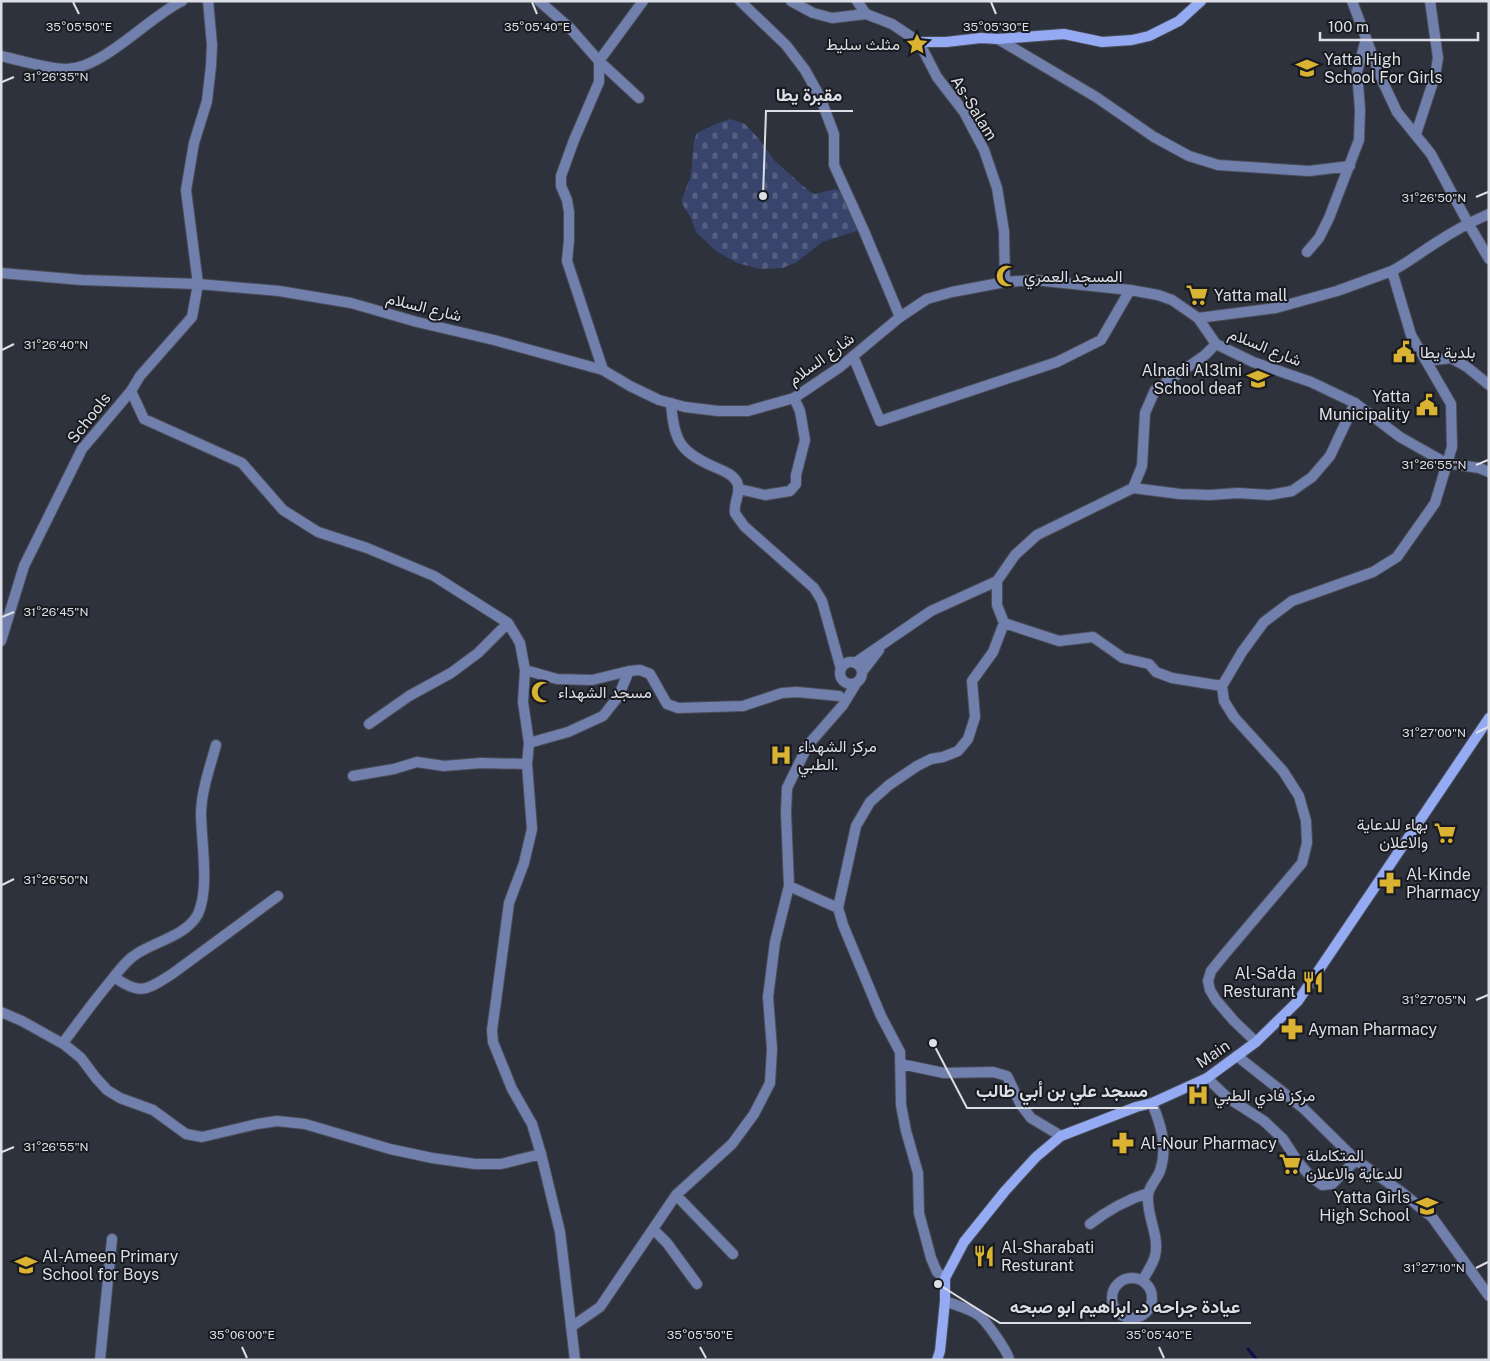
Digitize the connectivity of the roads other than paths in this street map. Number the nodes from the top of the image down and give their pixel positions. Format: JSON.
{"nodes":[{"id":1,"x":182,"y":1,"type":"edge"},
{"id":2,"x":208,"y":1,"type":"edge"},
{"id":3,"x":539,"y":1,"type":"edge"},
{"id":4,"x":643,"y":1,"type":"edge"},
{"id":5,"x":740,"y":1,"type":"edge"},
{"id":6,"x":791,"y":1,"type":"edge"},
{"id":7,"x":857,"y":1,"type":"edge"},
{"id":8,"x":1201,"y":1,"type":"edge"},
{"id":9,"x":1352,"y":1,"type":"edge"},
{"id":10,"x":1430,"y":1,"type":"edge"},
{"id":11,"x":866,"y":14,"type":"junction"},
{"id":12,"x":998,"y":39,"type":"junction"},
{"id":13,"x":1366,"y":39,"type":"junction"},
{"id":14,"x":919,"y":42,"type":"junction"},
{"id":15,"x":1,"y":56,"type":"edge"},
{"id":16,"x":599,"y":61,"type":"junction"},
{"id":17,"x":639,"y":98,"type":"dead end"},
{"id":18,"x":1416,"y":134,"type":"junction"},
{"id":19,"x":1350,"y":166,"type":"junction"},
{"id":20,"x":1489,"y":214,"type":"edge"},
{"id":21,"x":1468,"y":223,"type":"junction"},
{"id":22,"x":1308,"y":252,"type":"dead end"},
{"id":23,"x":1489,"y":259,"type":"edge"},
{"id":24,"x":1392,"y":271,"type":"junction"},
{"id":25,"x":1,"y":273,"type":"edge"},
{"id":26,"x":1005,"y":282,"type":"junction"},
{"id":27,"x":198,"y":284,"type":"junction"},
{"id":28,"x":1130,"y":290,"type":"junction"},
{"id":29,"x":900,"y":317,"type":"junction"},
{"id":30,"x":1198,"y":318,"type":"junction"},
{"id":31,"x":1216,"y":344,"type":"junction"},
{"id":32,"x":853,"y":356,"type":"junction"},
{"id":33,"x":1426,"y":361,"type":"junction"},
{"id":34,"x":603,"y":370,"type":"junction"},
{"id":35,"x":1489,"y":385,"type":"edge"},
{"id":36,"x":131,"y":391,"type":"junction"},
{"id":37,"x":794,"y":398,"type":"junction"},
{"id":38,"x":670,"y":403,"type":"junction"},
{"id":39,"x":1355,"y":403,"type":"junction"},
{"id":40,"x":1446,"y":463,"type":"junction"},
{"id":41,"x":1489,"y":472,"type":"edge"},
{"id":42,"x":1133,"y":488,"type":"junction"},
{"id":43,"x":739,"y":489,"type":"junction"},
{"id":44,"x":997,"y":581,"type":"junction"},
{"id":45,"x":508,"y":623,"type":"junction"},
{"id":46,"x":1004,"y":623,"type":"junction"},
{"id":47,"x":1,"y":640,"type":"edge"},
{"id":48,"x":883,"y":645,"type":"junction"},
{"id":49,"x":848,"y":665,"type":"junction"},
{"id":50,"x":524,"y":670,"type":"junction"},
{"id":51,"x":629,"y":671,"type":"junction"},
{"id":52,"x":862,"y":672,"type":"junction"},
{"id":53,"x":845,"y":682,"type":"junction"},
{"id":54,"x":857,"y":682,"type":"junction"},
{"id":55,"x":1222,"y":686,"type":"junction"},
{"id":56,"x":839,"y":696,"type":"junction"},
{"id":57,"x":1489,"y":718,"type":"edge"},
{"id":58,"x":369,"y":724,"type":"dead end"},
{"id":59,"x":823,"y":726,"type":"junction"},
{"id":60,"x":529,"y":743,"type":"junction"},
{"id":61,"x":216,"y":745,"type":"dead end"},
{"id":62,"x":527,"y":764,"type":"junction"},
{"id":63,"x":353,"y":776,"type":"dead end"},
{"id":64,"x":789,"y":886,"type":"junction"},
{"id":65,"x":278,"y":896,"type":"dead end"},
{"id":66,"x":838,"y":908,"type":"junction"},
{"id":67,"x":114,"y":977,"type":"junction"},
{"id":68,"x":1,"y":1012,"type":"edge"},
{"id":69,"x":1256,"y":1042,"type":"junction"},
{"id":70,"x":63,"y":1043,"type":"junction"},
{"id":71,"x":1237,"y":1056,"type":"junction"},
{"id":72,"x":901,"y":1064,"type":"junction"},
{"id":73,"x":1207,"y":1078,"type":"junction"},
{"id":74,"x":1152,"y":1103,"type":"junction"},
{"id":75,"x":1061,"y":1136,"type":"junction"},
{"id":76,"x":541,"y":1154,"type":"junction"},
{"id":77,"x":1356,"y":1160,"type":"junction"},
{"id":78,"x":1148,"y":1193,"type":"junction"},
{"id":79,"x":676,"y":1195,"type":"junction"},
{"id":80,"x":1090,"y":1224,"type":"dead end"},
{"id":81,"x":652,"y":1230,"type":"junction"},
{"id":82,"x":112,"y":1239,"type":"dead end"},
{"id":83,"x":732,"y":1254,"type":"dead end"},
{"id":84,"x":945,"y":1278,"type":"junction"},
{"id":85,"x":1143,"y":1280,"type":"junction"},
{"id":86,"x":697,"y":1284,"type":"dead end"},
{"id":87,"x":1488,"y":1292,"type":"edge"},
{"id":88,"x":946,"y":1302,"type":"junction"},
{"id":89,"x":571,"y":1327,"type":"junction"},
{"id":90,"x":100,"y":1360,"type":"edge"},
{"id":91,"x":575,"y":1360,"type":"edge"},
{"id":92,"x":937,"y":1360,"type":"edge"},
{"id":93,"x":1010,"y":1360,"type":"edge"}],
"edges":[{"from":1,"to":15,"type":"street"},
{"from":2,"to":27,"type":"street","name":"Schools"},
{"from":3,"to":16,"type":"street"},
{"from":4,"to":16,"type":"street"},
{"from":5,"to":29,"type":"street"},
{"from":6,"to":11,"type":"street"},
{"from":7,"to":11,"type":"street"},
{"from":8,"to":12,"type":"main road"},
{"from":9,"to":13,"type":"street"},
{"from":10,"to":18,"type":"street"},
{"from":11,"to":14,"type":"street"},
{"from":12,"to":14,"type":"main road"},
{"from":12,"to":19,"type":"street"},
{"from":13,"to":18,"type":"street"},
{"from":13,"to":19,"type":"street"},
{"from":14,"to":26,"type":"street","name":"As-Salam"},
{"from":16,"to":17,"type":"street"},
{"from":16,"to":34,"type":"street"},
{"from":18,"to":21,"type":"street"},
{"from":19,"to":22,"type":"street"},
{"from":20,"to":21,"type":"street"},
{"from":21,"to":23,"type":"street"},
{"from":21,"to":24,"type":"street"},
{"from":24,"to":30,"type":"street"},
{"from":24,"to":33,"type":"street"},
{"from":25,"to":27,"type":"street","name":"شارع السلام"},
{"from":26,"to":28,"type":"street","name":"شارع السلام"},
{"from":26,"to":29,"type":"street","name":"شارع السلام"},
{"from":27,"to":34,"type":"street","name":"شارع السلام"},
{"from":27,"to":36,"type":"street","name":"Schools"},
{"from":28,"to":30,"type":"street","name":"شارع السلام"},
{"from":28,"to":32,"type":"street"},
{"from":29,"to":32,"type":"street","name":"شارع السلام"},
{"from":30,"to":31,"type":"street","name":"شارع السلام"},
{"from":31,"to":39,"type":"street","name":"شارع السلام"},
{"from":31,"to":42,"type":"street"},
{"from":32,"to":37,"type":"street","name":"شارع السلام"},
{"from":33,"to":35,"type":"street"},
{"from":33,"to":40,"type":"street"},
{"from":34,"to":38,"type":"street","name":"شارع السلام"},
{"from":36,"to":45,"type":"street"},
{"from":36,"to":47,"type":"street","name":"Schools"},
{"from":37,"to":38,"type":"street","name":"شارع السلام"},
{"from":37,"to":43,"type":"street"},
{"from":38,"to":43,"type":"street"},
{"from":39,"to":40,"type":"street","name":"شارع السلام"},
{"from":39,"to":42,"type":"street"},
{"from":40,"to":41,"type":"street","name":"شارع السلام"},
{"from":40,"to":55,"type":"street"},
{"from":42,"to":44,"type":"street"},
{"from":43,"to":49,"type":"street"},
{"from":44,"to":46,"type":"street"},
{"from":44,"to":48,"type":"street"},
{"from":45,"to":50,"type":"street"},
{"from":45,"to":58,"type":"street"},
{"from":46,"to":55,"type":"street"},
{"from":46,"to":66,"type":"street"},
{"from":48,"to":49,"type":"street"},
{"from":48,"to":52,"type":"street"},
{"from":49,"to":52,"type":"street"},
{"from":49,"to":53,"type":"street"},
{"from":50,"to":51,"type":"street"},
{"from":50,"to":60,"type":"street"},
{"from":51,"to":56,"type":"street"},
{"from":51,"to":60,"type":"street"},
{"from":52,"to":54,"type":"street"},
{"from":53,"to":54,"type":"street"},
{"from":53,"to":56,"type":"street"},
{"from":54,"to":59,"type":"street"},
{"from":55,"to":69,"type":"street"},
{"from":56,"to":59,"type":"street"},
{"from":57,"to":69,"type":"main road","name":"Main"},
{"from":59,"to":64,"type":"street"},
{"from":60,"to":62,"type":"street"},
{"from":61,"to":67,"type":"street"},
{"from":62,"to":63,"type":"street"},
{"from":62,"to":76,"type":"street"},
{"from":64,"to":66,"type":"street"},
{"from":64,"to":79,"type":"street"},
{"from":65,"to":67,"type":"street"},
{"from":66,"to":72,"type":"street"},
{"from":67,"to":70,"type":"street"},
{"from":68,"to":70,"type":"street"},
{"from":69,"to":71,"type":"main road","name":"Main"},
{"from":70,"to":76,"type":"street"},
{"from":71,"to":73,"type":"main road","name":"Main"},
{"from":71,"to":77,"type":"street"},
{"from":72,"to":75,"type":"street"},
{"from":72,"to":84,"type":"street"},
{"from":73,"to":74,"type":"main road","name":"Main"},
{"from":73,"to":77,"type":"street"},
{"from":74,"to":75,"type":"main road","name":"Main"},
{"from":74,"to":78,"type":"street"},
{"from":75,"to":84,"type":"main road","name":"Main"},
{"from":76,"to":89,"type":"street"},
{"from":77,"to":87,"type":"street"},
{"from":78,"to":80,"type":"street"},
{"from":78,"to":85,"type":"street"},
{"from":79,"to":81,"type":"street"},
{"from":79,"to":83,"type":"street"},
{"from":81,"to":86,"type":"street"},
{"from":81,"to":89,"type":"street"},
{"from":82,"to":90,"type":"street"},
{"from":84,"to":88,"type":"main road"},
{"from":85,"to":85,"type":"street"},
{"from":88,"to":92,"type":"main road"},
{"from":88,"to":93,"type":"street"},
{"from":89,"to":91,"type":"street"}]}
